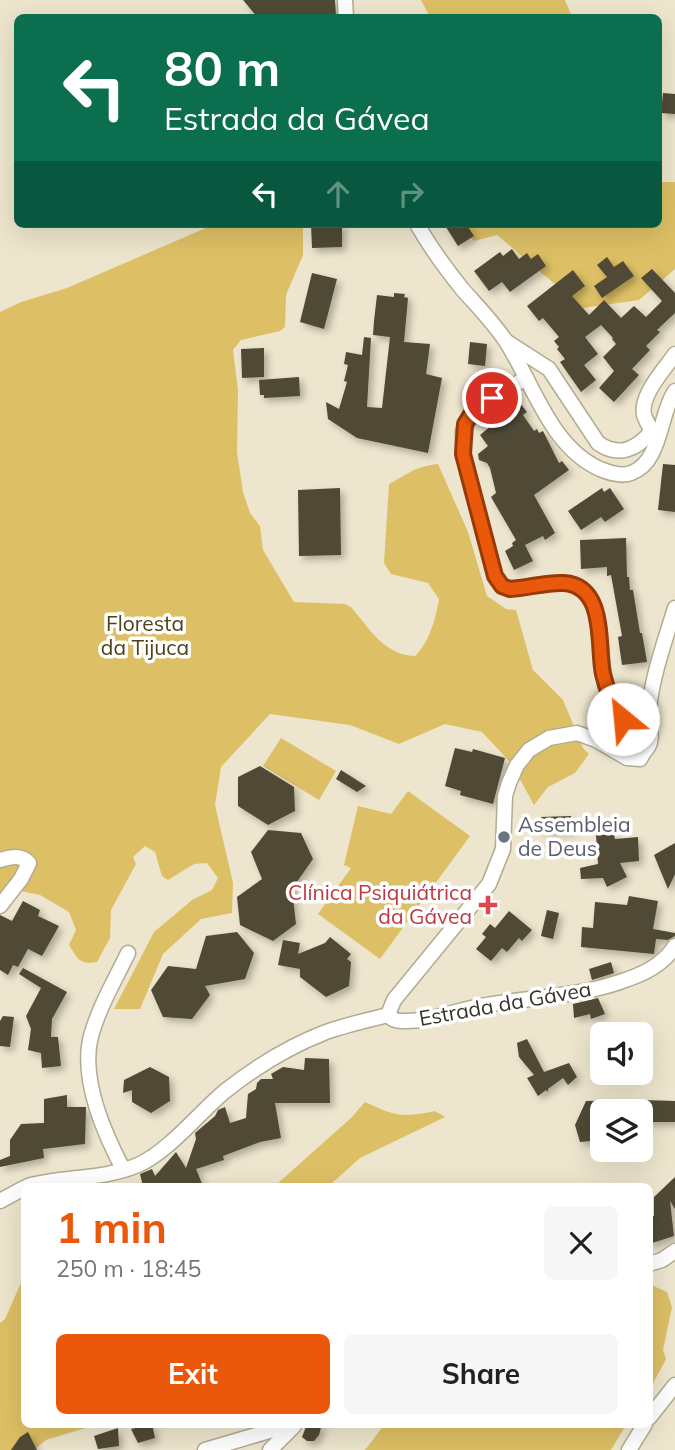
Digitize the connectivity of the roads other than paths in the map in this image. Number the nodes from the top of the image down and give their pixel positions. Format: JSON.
{"nodes":[{"id":1,"x":420,"y":228,"type":"edge"},
{"id":2,"x":507,"y":342,"type":"junction"},
{"id":3,"x":675,"y":354,"type":"edge"},
{"id":4,"x":526,"y":378,"type":"junction"},
{"id":5,"x":675,"y":391,"type":"edge"},
{"id":6,"x":656,"y":432,"type":"junction"},
{"id":7,"x":675,"y":441,"type":"edge"},
{"id":8,"x":675,"y":608,"type":"edge"},
{"id":9,"x":644,"y":752,"type":"junction"},
{"id":10,"x":0,"y":860,"type":"edge"},
{"id":11,"x":0,"y":906,"type":"edge"},
{"id":12,"x":675,"y":946,"type":"edge"},
{"id":13,"x":128,"y":953,"type":"dead end"},
{"id":14,"x":388,"y":1015,"type":"junction"},
{"id":15,"x":123,"y":1169,"type":"junction"},
{"id":16,"x":43,"y":1183,"type":"edge"},
{"id":17,"x":21,"y":1190,"type":"edge"},
{"id":18,"x":0,"y":1201,"type":"edge"},
{"id":19,"x":675,"y":1251,"type":"edge"},
{"id":20,"x":653,"y":1262,"type":"edge"},
{"id":21,"x":675,"y":1385,"type":"edge"},
{"id":22,"x":653,"y":1413,"type":"edge"},
{"id":23,"x":280,"y":1428,"type":"edge"},
{"id":24,"x":290,"y":1428,"type":"edge"},
{"id":25,"x":643,"y":1428,"type":"edge"},
{"id":26,"x":205,"y":1450,"type":"edge"},
{"id":27,"x":270,"y":1450,"type":"edge"},
{"id":28,"x":629,"y":1450,"type":"edge"}],
"edges":[{"from":1,"to":2,"type":"street"},
{"from":2,"to":4,"type":"street"},
{"from":2,"to":6,"type":"street"},
{"from":3,"to":6,"type":"street"},
{"from":4,"to":6,"type":"street"},
{"from":4,"to":9,"type":"street"},
{"from":5,"to":6,"type":"street"},
{"from":6,"to":7,"type":"street"},
{"from":8,"to":9,"type":"street"},
{"from":9,"to":14,"type":"street","name":"Estrada da Gávea"},
{"from":10,"to":11,"type":"street"},
{"from":12,"to":14,"type":"street","name":"Estrada da Gávea"},
{"from":13,"to":15,"type":"street"},
{"from":14,"to":15,"type":"street"},
{"from":15,"to":16,"type":"street"},
{"from":17,"to":18,"type":"street"},
{"from":19,"to":20,"type":"street"},
{"from":21,"to":22,"type":"street"},
{"from":23,"to":26,"type":"street"},
{"from":24,"to":27,"type":"street"},
{"from":25,"to":28,"type":"street"}]}
